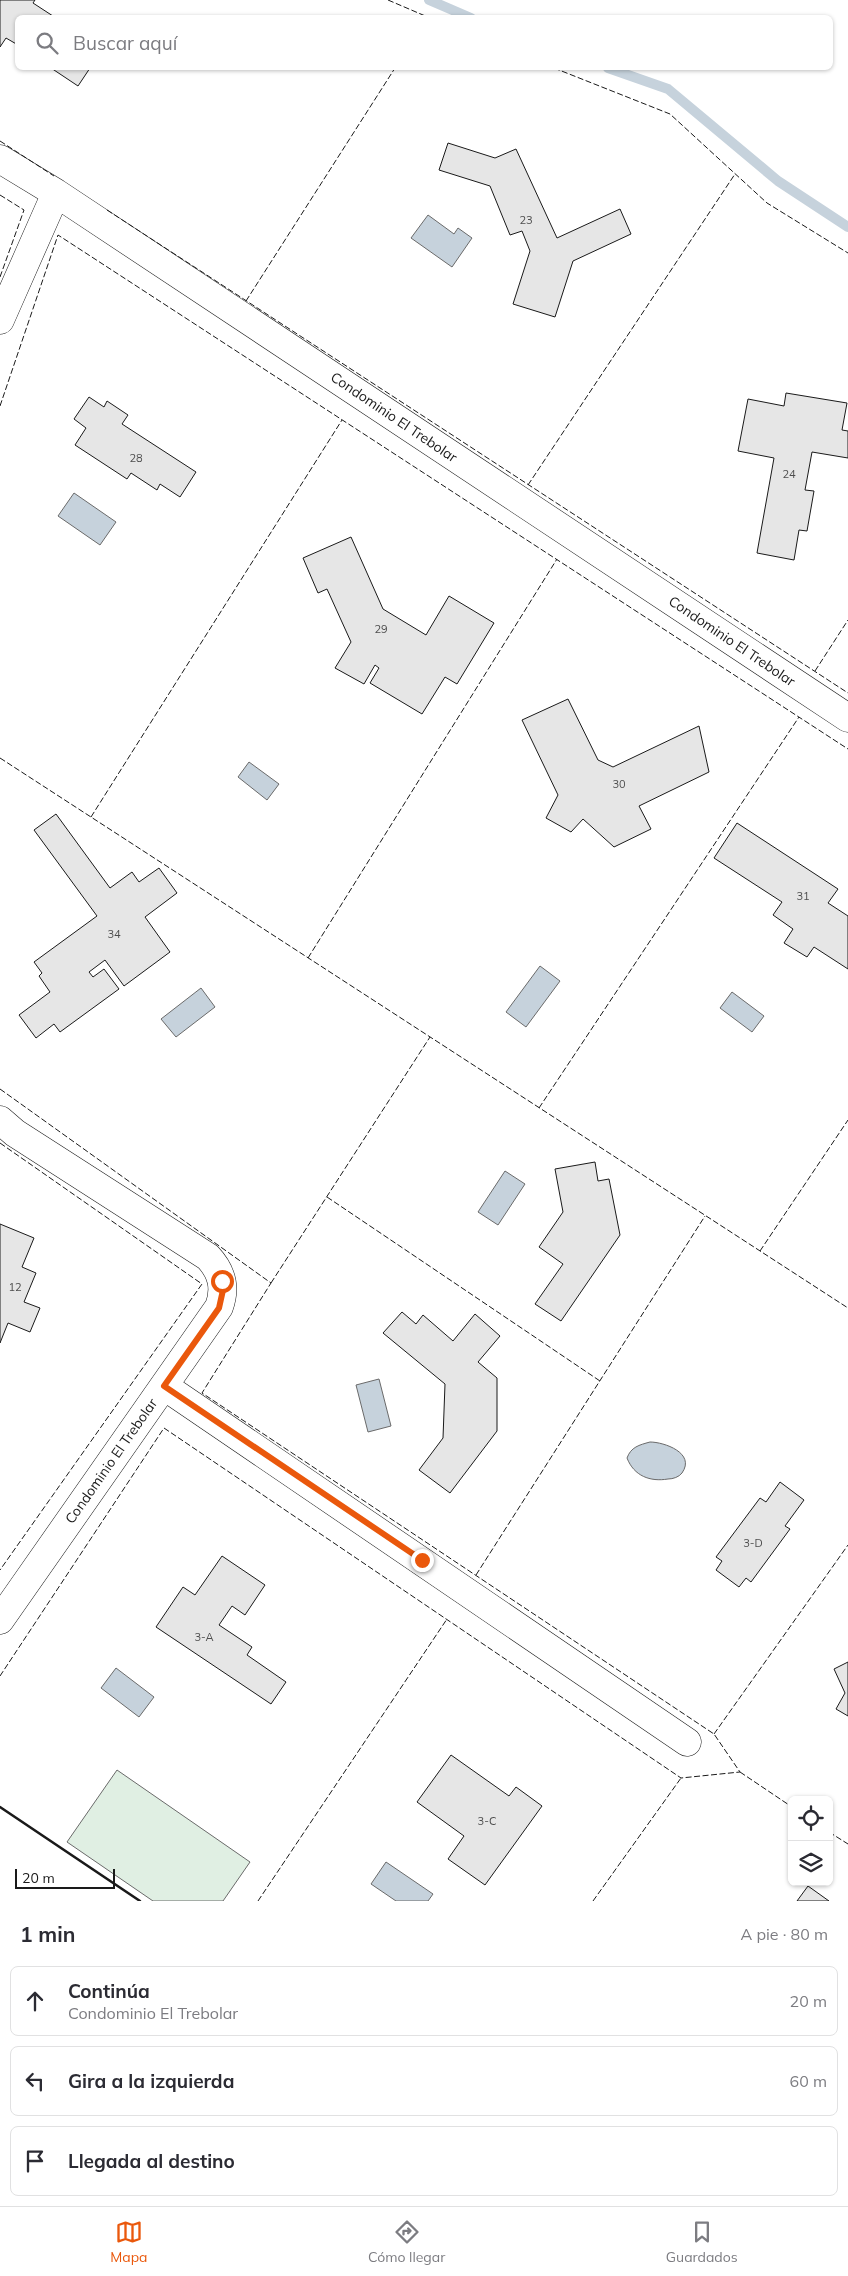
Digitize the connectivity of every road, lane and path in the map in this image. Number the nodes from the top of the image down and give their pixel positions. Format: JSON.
{"nodes":[{"id":1,"x":0,"y":159,"type":"edge"},
{"id":2,"x":56,"y":193,"type":"junction"},
{"id":3,"x":0,"y":320,"type":"edge"},
{"id":4,"x":848,"y":718,"type":"edge"},
{"id":5,"x":0,"y":1120,"type":"edge"},
{"id":6,"x":164,"y":1386,"type":"junction"},
{"id":7,"x":0,"y":1620,"type":"edge"},
{"id":8,"x":687,"y":1742,"type":"dead end"}],
"edges":[{"from":1,"to":2,"type":"street","name":"Condominio El Trebolar"},
{"from":2,"to":3,"type":"street"},
{"from":2,"to":4,"type":"street","name":"Condominio El Trebolar"},
{"from":5,"to":6,"type":"street","name":"Condominio El Trebolar"},
{"from":6,"to":7,"type":"street","name":"Condominio El Trebolar"},
{"from":6,"to":8,"type":"street"}]}
